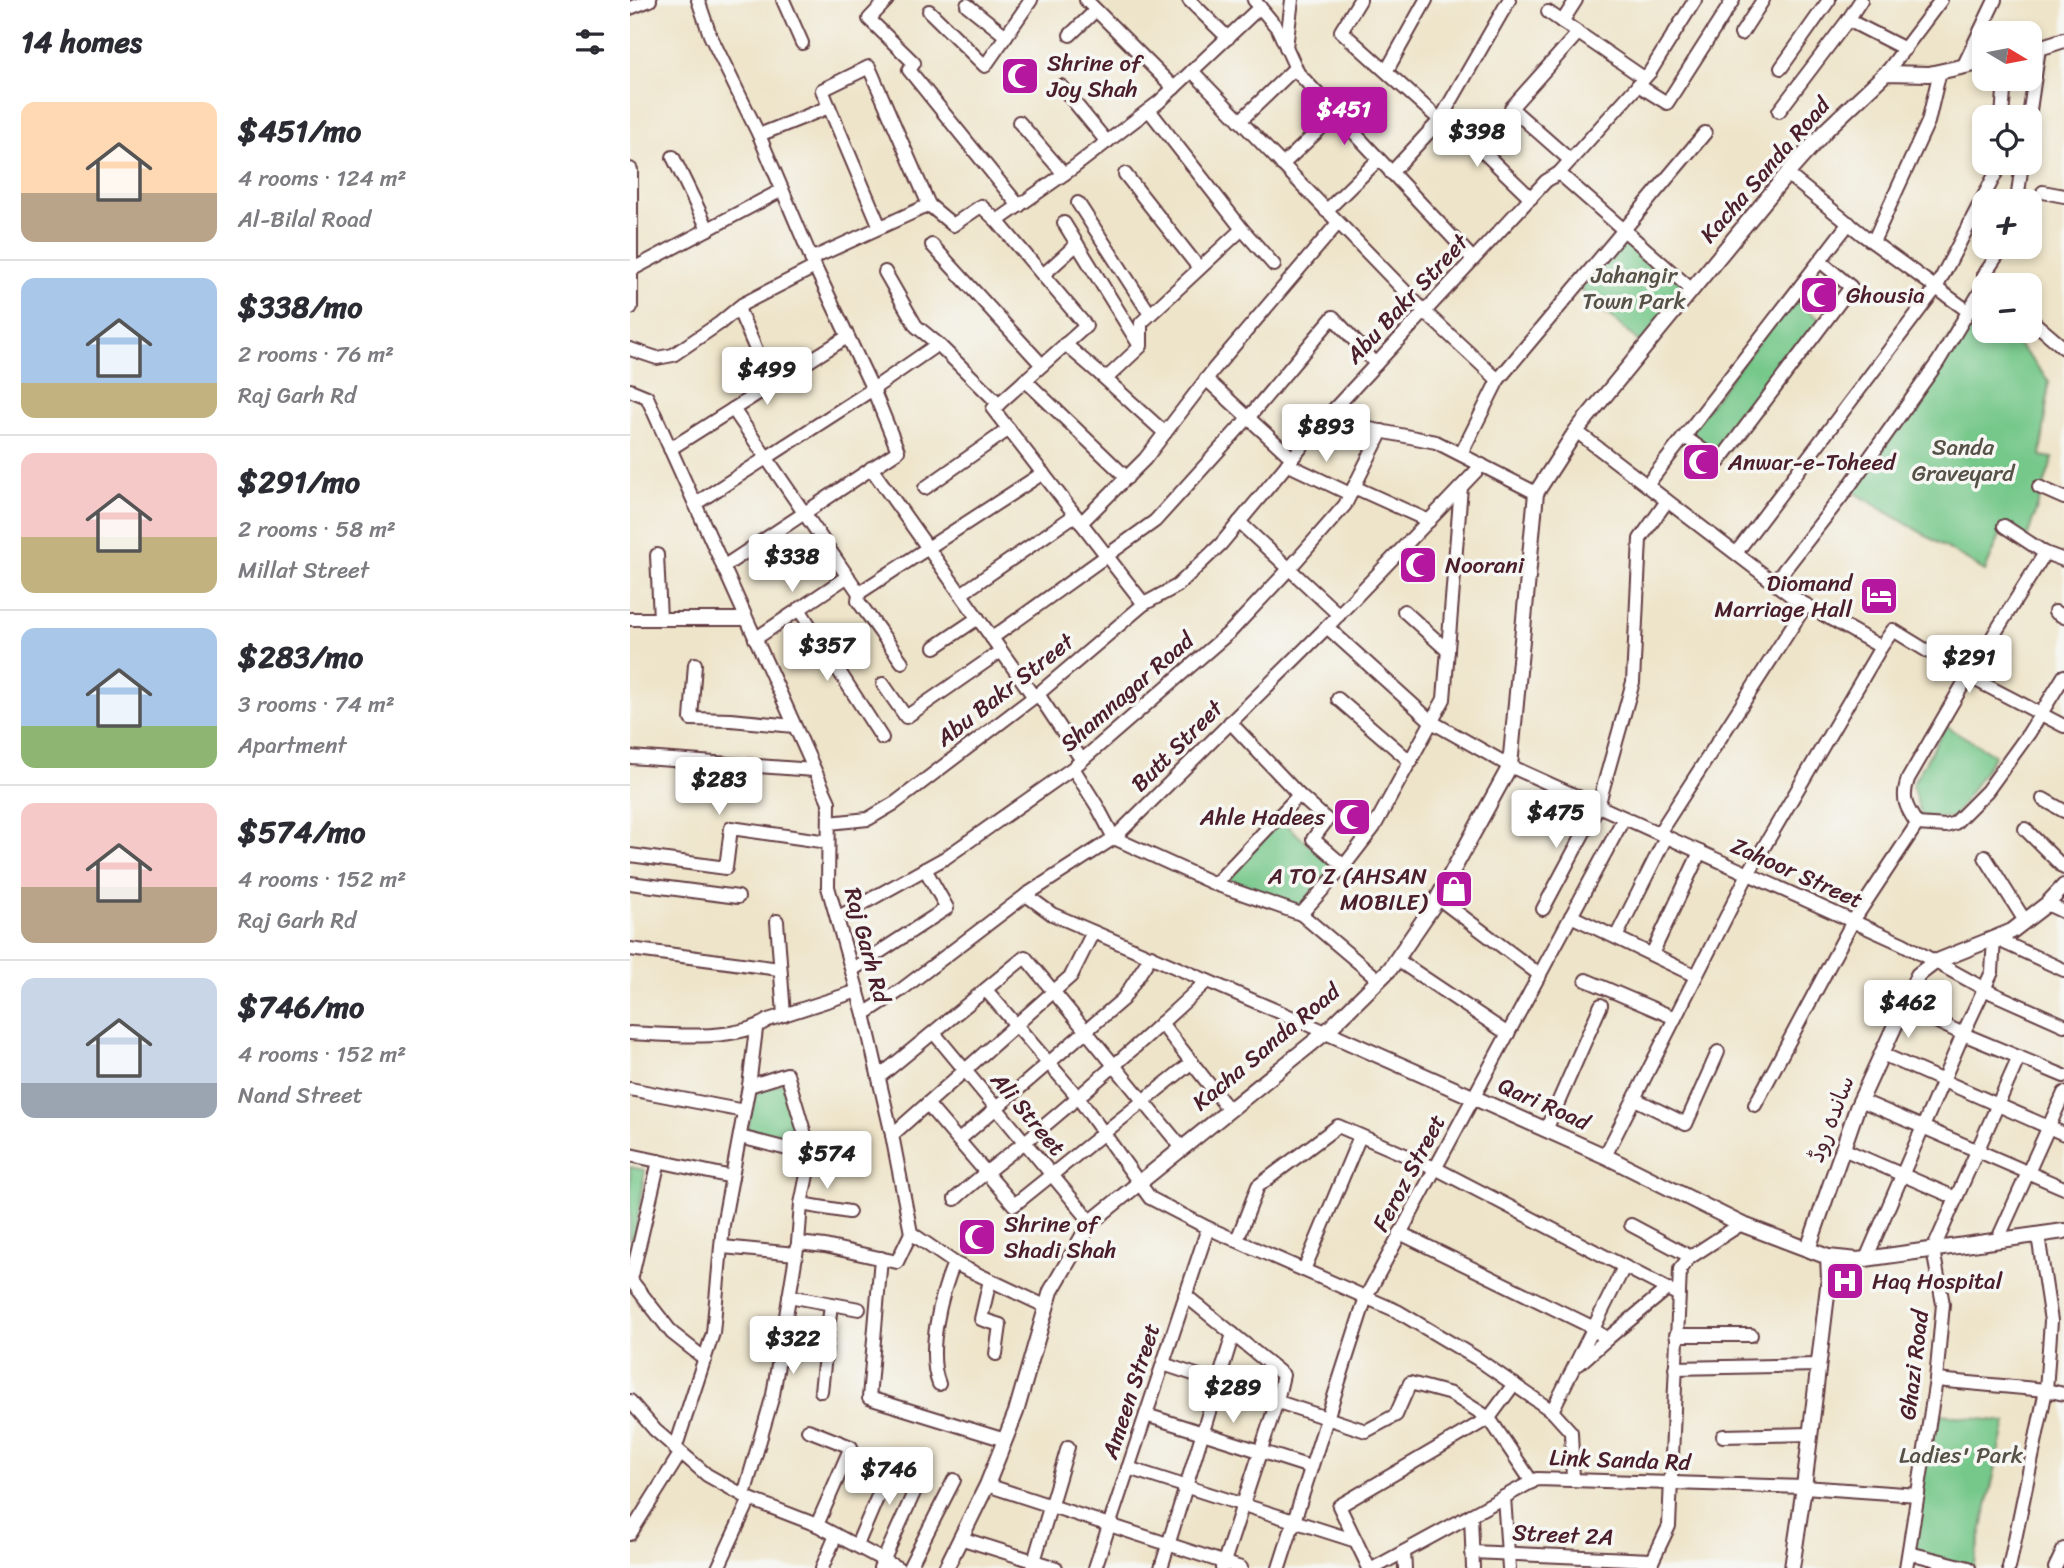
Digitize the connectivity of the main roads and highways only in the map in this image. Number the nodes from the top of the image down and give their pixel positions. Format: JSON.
{"nodes":[{"id":1,"x":2064,"y":40,"type":"edge"},
{"id":2,"x":2042,"y":48,"type":"edge"},
{"id":3,"x":1972,"y":65,"type":"edge"},
{"id":4,"x":630,"y":170,"type":"edge"},
{"id":5,"x":631,"y":270,"type":"edge"},
{"id":6,"x":630,"y":307,"type":"edge"},
{"id":7,"x":2064,"y":886,"type":"edge"},
{"id":8,"x":1326,"y":1032,"type":"junction"},
{"id":9,"x":2064,"y":1231,"type":"edge"},
{"id":10,"x":1808,"y":1249,"type":"junction"},
{"id":11,"x":1828,"y":1257,"type":"junction"},
{"id":12,"x":946,"y":1568,"type":"edge"},
{"id":13,"x":1792,"y":1568,"type":"edge"}],
"edges":[{"from":1,"to":2,"type":"main road"},
{"from":3,"to":8,"type":"main road","name":"Kacha Sanda Road"},
{"from":4,"to":5,"type":"main road"},
{"from":5,"to":6,"type":"main road"},
{"from":7,"to":10,"type":"main road","name":"ساندہ روڈ"},
{"from":8,"to":10,"type":"main road","name":"Qari Road"},
{"from":8,"to":12,"type":"main road","name":"Kacha Sanda Road"},
{"from":9,"to":11,"type":"main road","name":"Qari Road"},
{"from":10,"to":11,"type":"main road","name":"Qari Road"},
{"from":11,"to":13,"type":"main road"}]}
